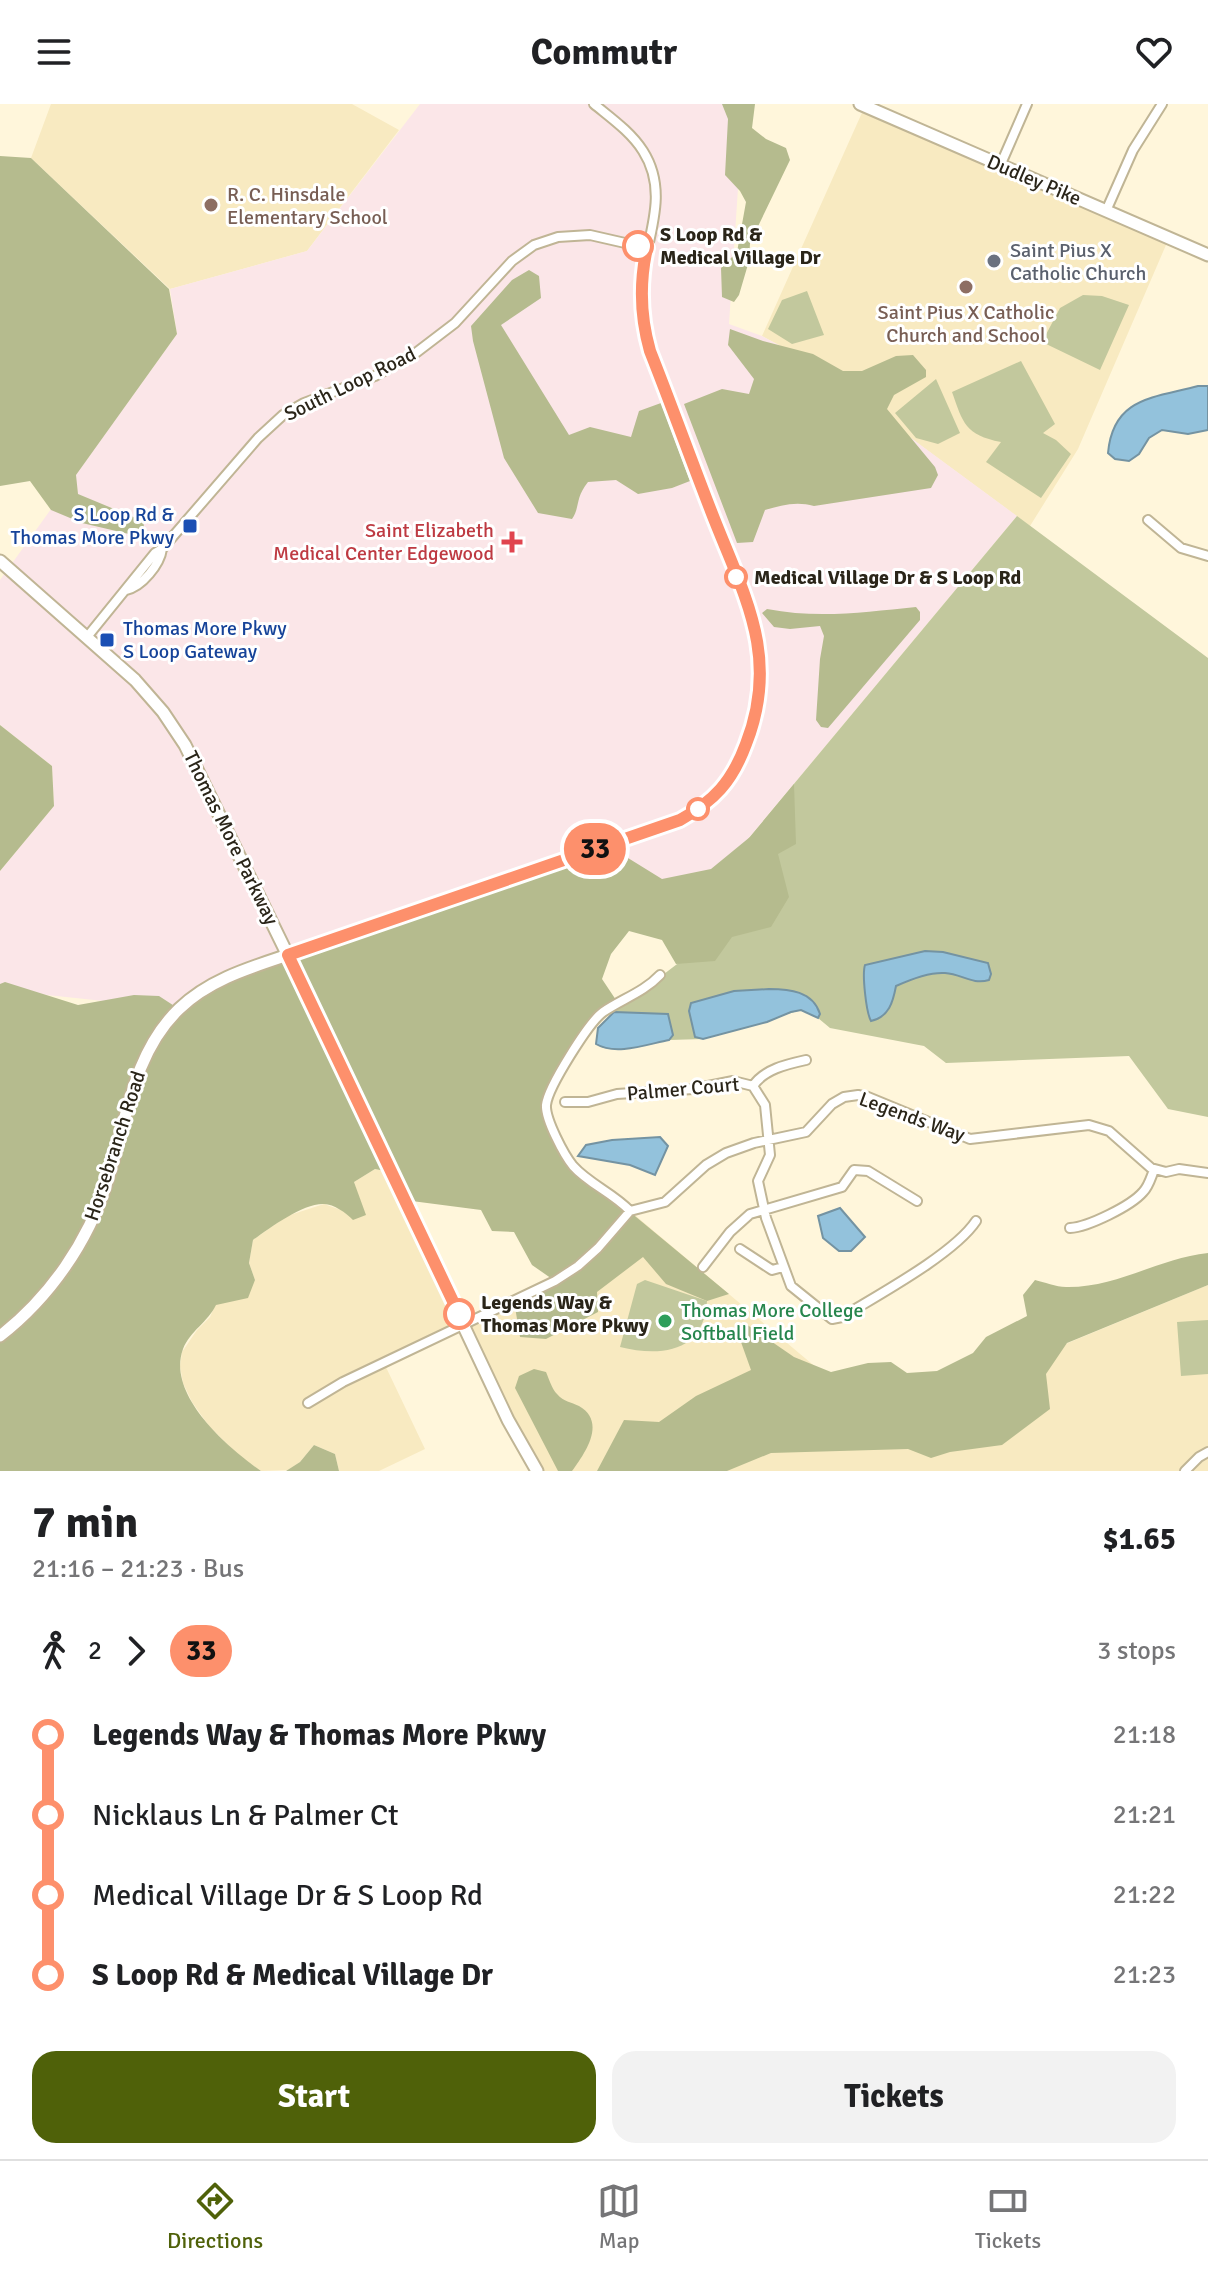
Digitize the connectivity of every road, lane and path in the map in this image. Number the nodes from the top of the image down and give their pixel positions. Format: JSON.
{"nodes":[{"id":1,"x":594,"y":104,"type":"edge"},
{"id":2,"x":860,"y":104,"type":"edge"},
{"id":3,"x":1027,"y":104,"type":"edge"},
{"id":4,"x":1162,"y":104,"type":"edge"},
{"id":5,"x":1000,"y":166,"type":"junction"},
{"id":6,"x":1106,"y":211,"type":"junction"},
{"id":7,"x":647,"y":248,"type":"junction"},
{"id":8,"x":1208,"y":255,"type":"edge"},
{"id":9,"x":1148,"y":520,"type":"dead end"},
{"id":10,"x":1208,"y":556,"type":"edge"},
{"id":11,"x":0,"y":561,"type":"edge"},
{"id":12,"x":87,"y":637,"type":"junction"},
{"id":13,"x":288,"y":955,"type":"junction"},
{"id":14,"x":660,"y":975,"type":"dead end"},
{"id":15,"x":806,"y":1060,"type":"dead end"},
{"id":16,"x":753,"y":1086,"type":"junction"},
{"id":17,"x":565,"y":1102,"type":"dead end"},
{"id":18,"x":767,"y":1140,"type":"junction"},
{"id":19,"x":1154,"y":1170,"type":"junction"},
{"id":20,"x":1208,"y":1173,"type":"edge"},
{"id":21,"x":917,"y":1201,"type":"dead end"},
{"id":22,"x":764,"y":1210,"type":"junction"},
{"id":23,"x":630,"y":1211,"type":"junction"},
{"id":24,"x":976,"y":1221,"type":"dead end"},
{"id":25,"x":1070,"y":1228,"type":"dead end"},
{"id":26,"x":740,"y":1249,"type":"dead end"},
{"id":27,"x":703,"y":1267,"type":"dead end"},
{"id":28,"x":783,"y":1267,"type":"junction"},
{"id":29,"x":464,"y":1325,"type":"junction"},
{"id":30,"x":0,"y":1336,"type":"edge"},
{"id":31,"x":308,"y":1403,"type":"dead end"},
{"id":32,"x":1208,"y":1452,"type":"edge"},
{"id":33,"x":537,"y":1471,"type":"edge"},
{"id":34,"x":1185,"y":1471,"type":"edge"}],
"edges":[{"from":1,"to":7,"type":"street"},
{"from":2,"to":5,"type":"street","name":"Dudley Pike"},
{"from":3,"to":5,"type":"street"},
{"from":4,"to":6,"type":"street"},
{"from":5,"to":6,"type":"street","name":"Dudley Pike"},
{"from":6,"to":8,"type":"street","name":"Dudley Pike"},
{"from":7,"to":12,"type":"street","name":"South Loop Road"},
{"from":7,"to":13,"type":"street"},
{"from":9,"to":10,"type":"street"},
{"from":11,"to":12,"type":"street","name":"Thomas More Parkway"},
{"from":12,"to":13,"type":"street","name":"Thomas More Parkway"},
{"from":13,"to":29,"type":"street","name":"Thomas More Parkway"},
{"from":13,"to":30,"type":"street","name":"Horsebranch Road"},
{"from":14,"to":23,"type":"street"},
{"from":15,"to":16,"type":"street"},
{"from":16,"to":17,"type":"street","name":"Palmer Court"},
{"from":16,"to":18,"type":"street","name":"Palmer Court"},
{"from":18,"to":19,"type":"street","name":"Legends Way"},
{"from":18,"to":22,"type":"street","name":"Palmer Court"},
{"from":18,"to":23,"type":"street","name":"Legends Way"},
{"from":19,"to":20,"type":"street"},
{"from":19,"to":25,"type":"street"},
{"from":21,"to":22,"type":"street"},
{"from":22,"to":27,"type":"street"},
{"from":22,"to":28,"type":"street","name":"Palmer Court"},
{"from":23,"to":29,"type":"street","name":"Legends Way"},
{"from":24,"to":28,"type":"street","name":"Palmer Court"},
{"from":26,"to":28,"type":"street"},
{"from":29,"to":31,"type":"street","name":"Legends Way"},
{"from":29,"to":33,"type":"street","name":"Thomas More Parkway"},
{"from":32,"to":34,"type":"street"}]}
